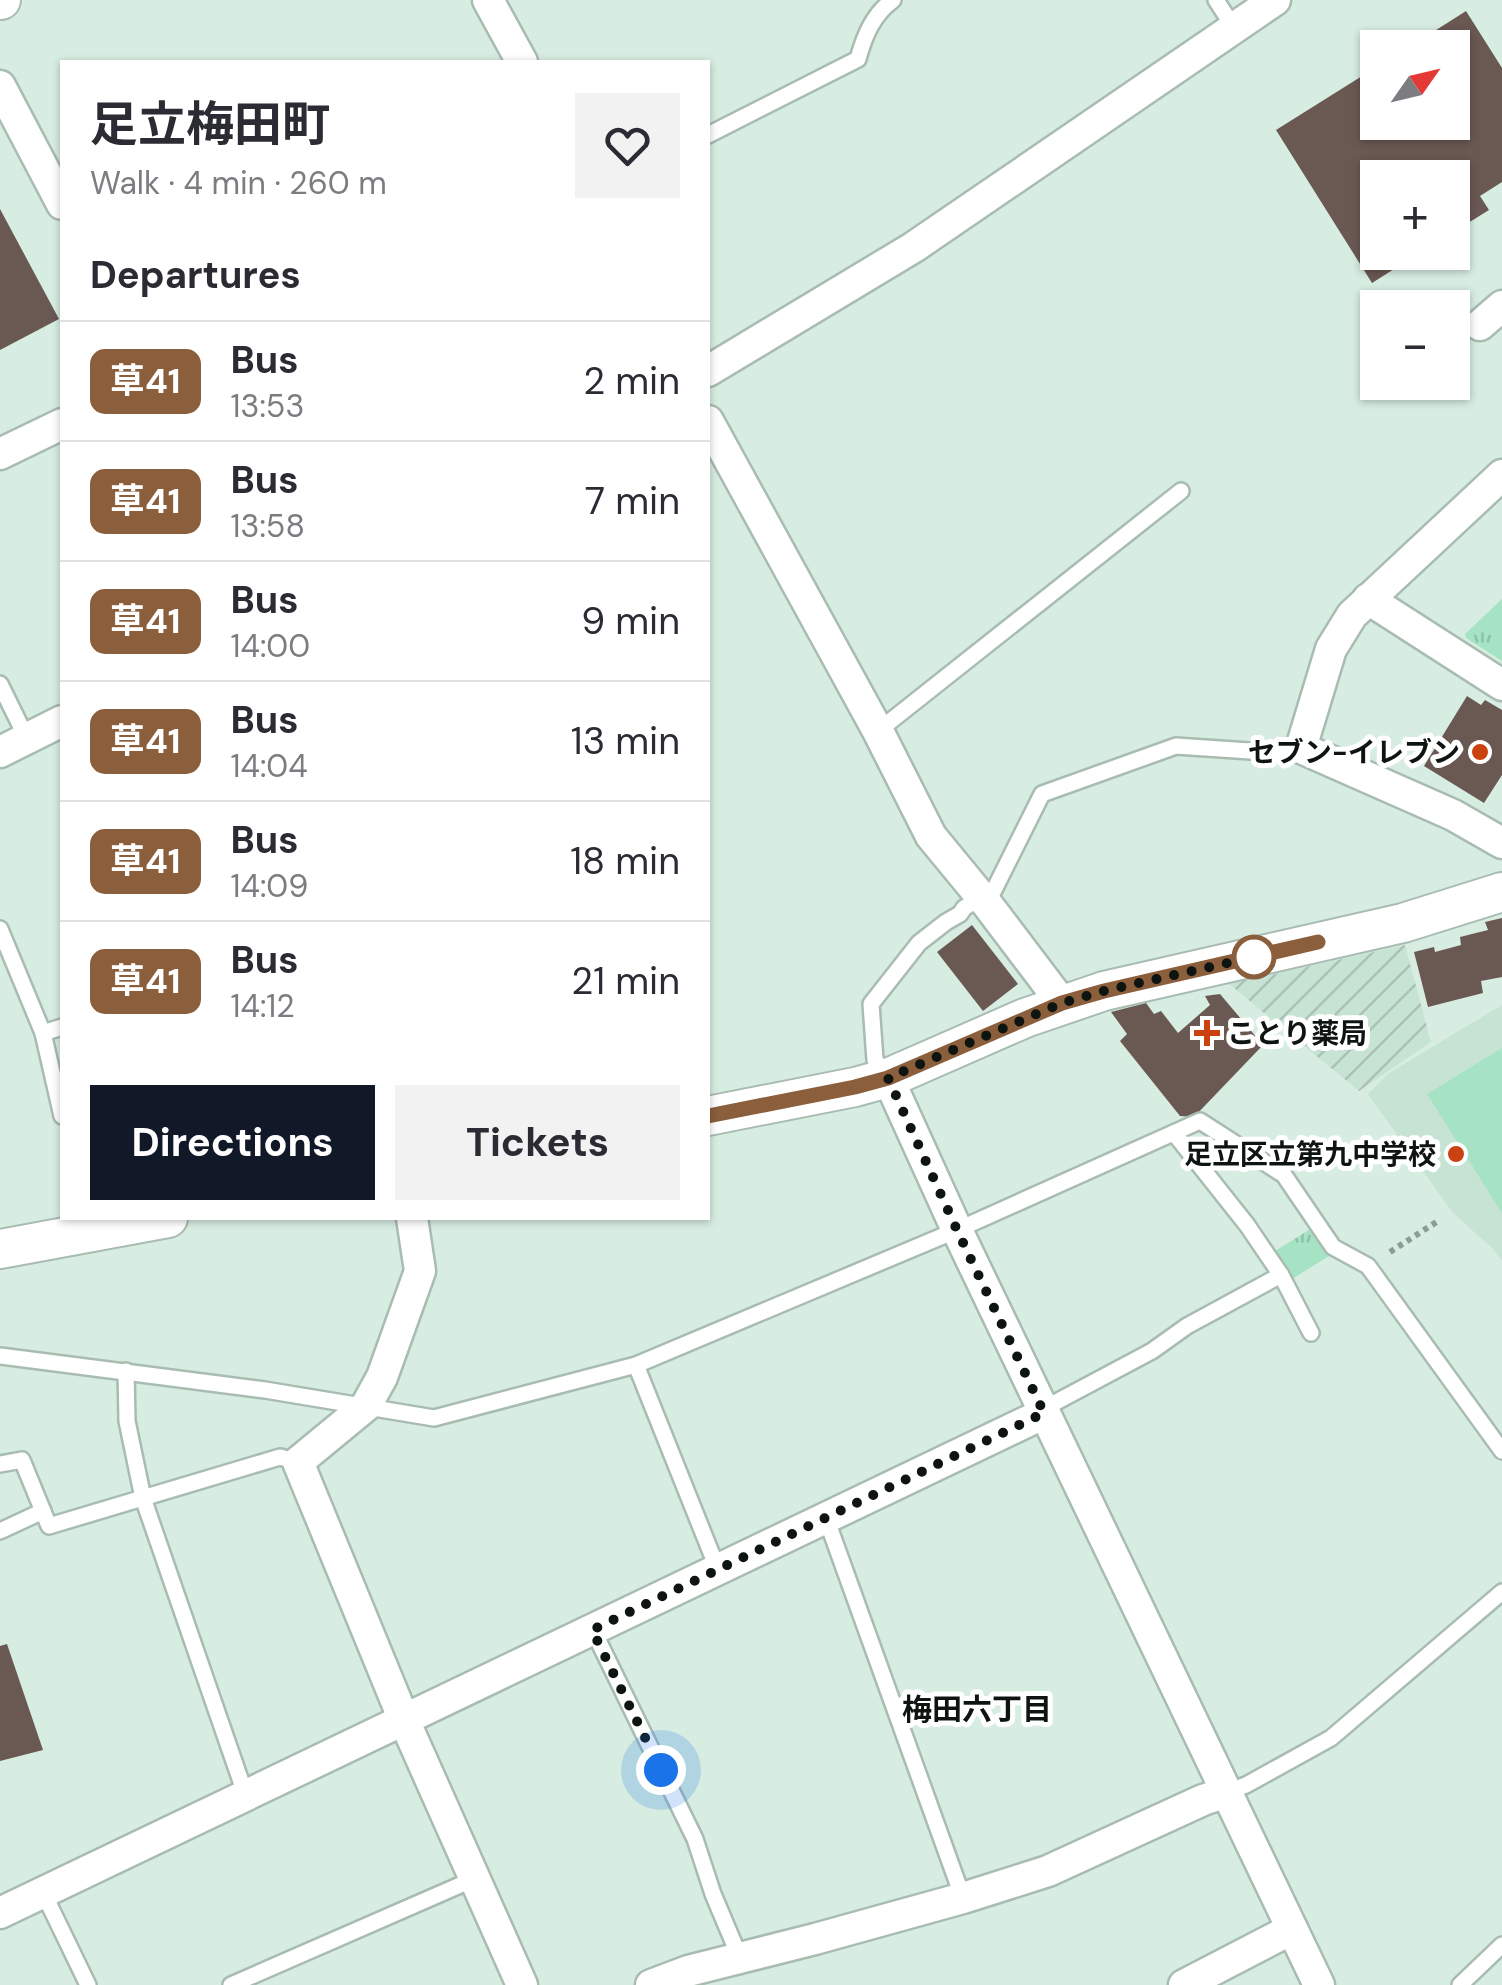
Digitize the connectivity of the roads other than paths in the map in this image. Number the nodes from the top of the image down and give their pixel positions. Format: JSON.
{"nodes":[{"id":1,"x":488,"y":0,"type":"edge"},
{"id":2,"x":893,"y":0,"type":"edge"},
{"id":3,"x":1216,"y":0,"type":"edge"},
{"id":4,"x":1275,"y":0,"type":"edge"},
{"id":5,"x":1234,"y":28,"type":"junction"},
{"id":6,"x":521,"y":60,"type":"edge"},
{"id":7,"x":0,"y":86,"type":"edge"},
{"id":8,"x":710,"y":134,"type":"edge"},
{"id":9,"x":60,"y":200,"type":"edge"},
{"id":10,"x":710,"y":370,"type":"edge"},
{"id":11,"x":60,"y":425,"type":"edge"},
{"id":12,"x":710,"y":425,"type":"edge"},
{"id":13,"x":0,"y":454,"type":"edge"},
{"id":14,"x":1502,"y":474,"type":"edge"},
{"id":15,"x":1182,"y":491,"type":"dead end"},
{"id":16,"x":1368,"y":599,"type":"junction"},
{"id":17,"x":0,"y":684,"type":"edge"},
{"id":18,"x":1502,"y":685,"type":"edge"},
{"id":19,"x":60,"y":722,"type":"edge"},
{"id":20,"x":878,"y":731,"type":"junction"},
{"id":21,"x":14,"y":746,"type":"edge"},
{"id":22,"x":1301,"y":748,"type":"junction"},
{"id":23,"x":1502,"y":843,"type":"edge"},
{"id":24,"x":1502,"y":892,"type":"edge"},
{"id":25,"x":984,"y":901,"type":"junction"},
{"id":26,"x":0,"y":929,"type":"edge"},
{"id":27,"x":1062,"y":1003,"type":"junction"},
{"id":28,"x":60,"y":1028,"type":"edge"},
{"id":29,"x":43,"y":1032,"type":"junction"},
{"id":30,"x":888,"y":1078,"type":"junction"},
{"id":31,"x":60,"y":1107,"type":"edge"},
{"id":32,"x":710,"y":1116,"type":"edge"},
{"id":33,"x":1174,"y":1133,"type":"junction"},
{"id":34,"x":145,"y":1220,"type":"edge"},
{"id":35,"x":412,"y":1220,"type":"edge"},
{"id":36,"x":88,"y":1225,"type":"edge"},
{"id":37,"x":957,"y":1230,"type":"junction"},
{"id":38,"x":0,"y":1249,"type":"edge"},
{"id":39,"x":1282,"y":1275,"type":"junction"},
{"id":40,"x":1311,"y":1333,"type":"dead end"},
{"id":41,"x":0,"y":1356,"type":"edge"},
{"id":42,"x":636,"y":1365,"type":"junction"},
{"id":43,"x":126,"y":1372,"type":"junction"},
{"id":44,"x":366,"y":1406,"type":"junction"},
{"id":45,"x":1044,"y":1411,"type":"junction"},
{"id":46,"x":1502,"y":1450,"type":"edge"},
{"id":47,"x":298,"y":1462,"type":"junction"},
{"id":48,"x":0,"y":1464,"type":"edge"},
{"id":49,"x":143,"y":1498,"type":"junction"},
{"id":50,"x":44,"y":1511,"type":"junction"},
{"id":51,"x":826,"y":1518,"type":"junction"},
{"id":52,"x":0,"y":1530,"type":"edge"},
{"id":53,"x":718,"y":1570,"type":"junction"},
{"id":54,"x":1500,"y":1599,"type":"edge"},
{"id":55,"x":592,"y":1630,"type":"junction"},
{"id":56,"x":404,"y":1720,"type":"junction"},
{"id":57,"x":1226,"y":1792,"type":"junction"},
{"id":58,"x":246,"y":1796,"type":"junction"},
{"id":59,"x":474,"y":1880,"type":"junction"},
{"id":60,"x":44,"y":1894,"type":"junction"},
{"id":61,"x":962,"y":1898,"type":"junction"},
{"id":62,"x":0,"y":1913,"type":"edge"},
{"id":63,"x":1292,"y":1929,"type":"junction"},
{"id":64,"x":1502,"y":1945,"type":"edge"},
{"id":65,"x":740,"y":1958,"type":"junction"},
{"id":66,"x":88,"y":1985,"type":"edge"},
{"id":67,"x":231,"y":1985,"type":"edge"},
{"id":68,"x":522,"y":1985,"type":"edge"},
{"id":69,"x":651,"y":1985,"type":"edge"},
{"id":70,"x":1184,"y":1985,"type":"edge"},
{"id":71,"x":1318,"y":1985,"type":"edge"},
{"id":72,"x":1460,"y":1985,"type":"edge"}],
"edges":[{"from":1,"to":6,"type":"street"},
{"from":2,"to":8,"type":"lane"},
{"from":3,"to":5,"type":"lane"},
{"from":4,"to":5,"type":"street"},
{"from":5,"to":10,"type":"street"},
{"from":7,"to":9,"type":"street"},
{"from":11,"to":13,"type":"street"},
{"from":12,"to":20,"type":"street"},
{"from":14,"to":16,"type":"street"},
{"from":15,"to":20,"type":"lane"},
{"from":16,"to":18,"type":"street"},
{"from":16,"to":22,"type":"street"},
{"from":17,"to":21,"type":"lane"},
{"from":19,"to":21,"type":"street"},
{"from":20,"to":25,"type":"street"},
{"from":22,"to":23,"type":"street"},
{"from":22,"to":25,"type":"lane"},
{"from":24,"to":27,"type":"street"},
{"from":25,"to":27,"type":"street"},
{"from":25,"to":30,"type":"lane"},
{"from":26,"to":29,"type":"lane"},
{"from":27,"to":30,"type":"street"},
{"from":28,"to":29,"type":"lane"},
{"from":29,"to":31,"type":"lane"},
{"from":30,"to":32,"type":"street"},
{"from":30,"to":37,"type":"street"},
{"from":33,"to":37,"type":"lane"},
{"from":33,"to":39,"type":"lane"},
{"from":33,"to":46,"type":"lane"},
{"from":34,"to":36,"type":"street"},
{"from":35,"to":44,"type":"street"},
{"from":36,"to":38,"type":"street"},
{"from":37,"to":42,"type":"lane"},
{"from":37,"to":45,"type":"street"},
{"from":39,"to":40,"type":"lane"},
{"from":39,"to":45,"type":"lane"},
{"from":41,"to":43,"type":"lane"},
{"from":42,"to":44,"type":"lane"},
{"from":42,"to":53,"type":"lane"},
{"from":43,"to":44,"type":"lane"},
{"from":43,"to":49,"type":"lane"},
{"from":44,"to":47,"type":"street"},
{"from":45,"to":51,"type":"street"},
{"from":45,"to":57,"type":"street"},
{"from":47,"to":49,"type":"lane"},
{"from":47,"to":56,"type":"street"},
{"from":48,"to":50,"type":"lane"},
{"from":49,"to":50,"type":"lane"},
{"from":49,"to":58,"type":"lane"},
{"from":50,"to":52,"type":"lane"},
{"from":51,"to":53,"type":"street"},
{"from":51,"to":61,"type":"lane"},
{"from":53,"to":55,"type":"street"},
{"from":54,"to":57,"type":"lane"},
{"from":55,"to":56,"type":"street"},
{"from":55,"to":65,"type":"lane"},
{"from":56,"to":58,"type":"street"},
{"from":56,"to":59,"type":"street"},
{"from":57,"to":61,"type":"street"},
{"from":57,"to":63,"type":"street"},
{"from":58,"to":60,"type":"street"},
{"from":59,"to":67,"type":"lane"},
{"from":59,"to":68,"type":"street"},
{"from":60,"to":62,"type":"street"},
{"from":60,"to":66,"type":"lane"},
{"from":61,"to":65,"type":"street"},
{"from":63,"to":70,"type":"street"},
{"from":63,"to":71,"type":"street"},
{"from":64,"to":72,"type":"lane"},
{"from":65,"to":69,"type":"street"}]}
